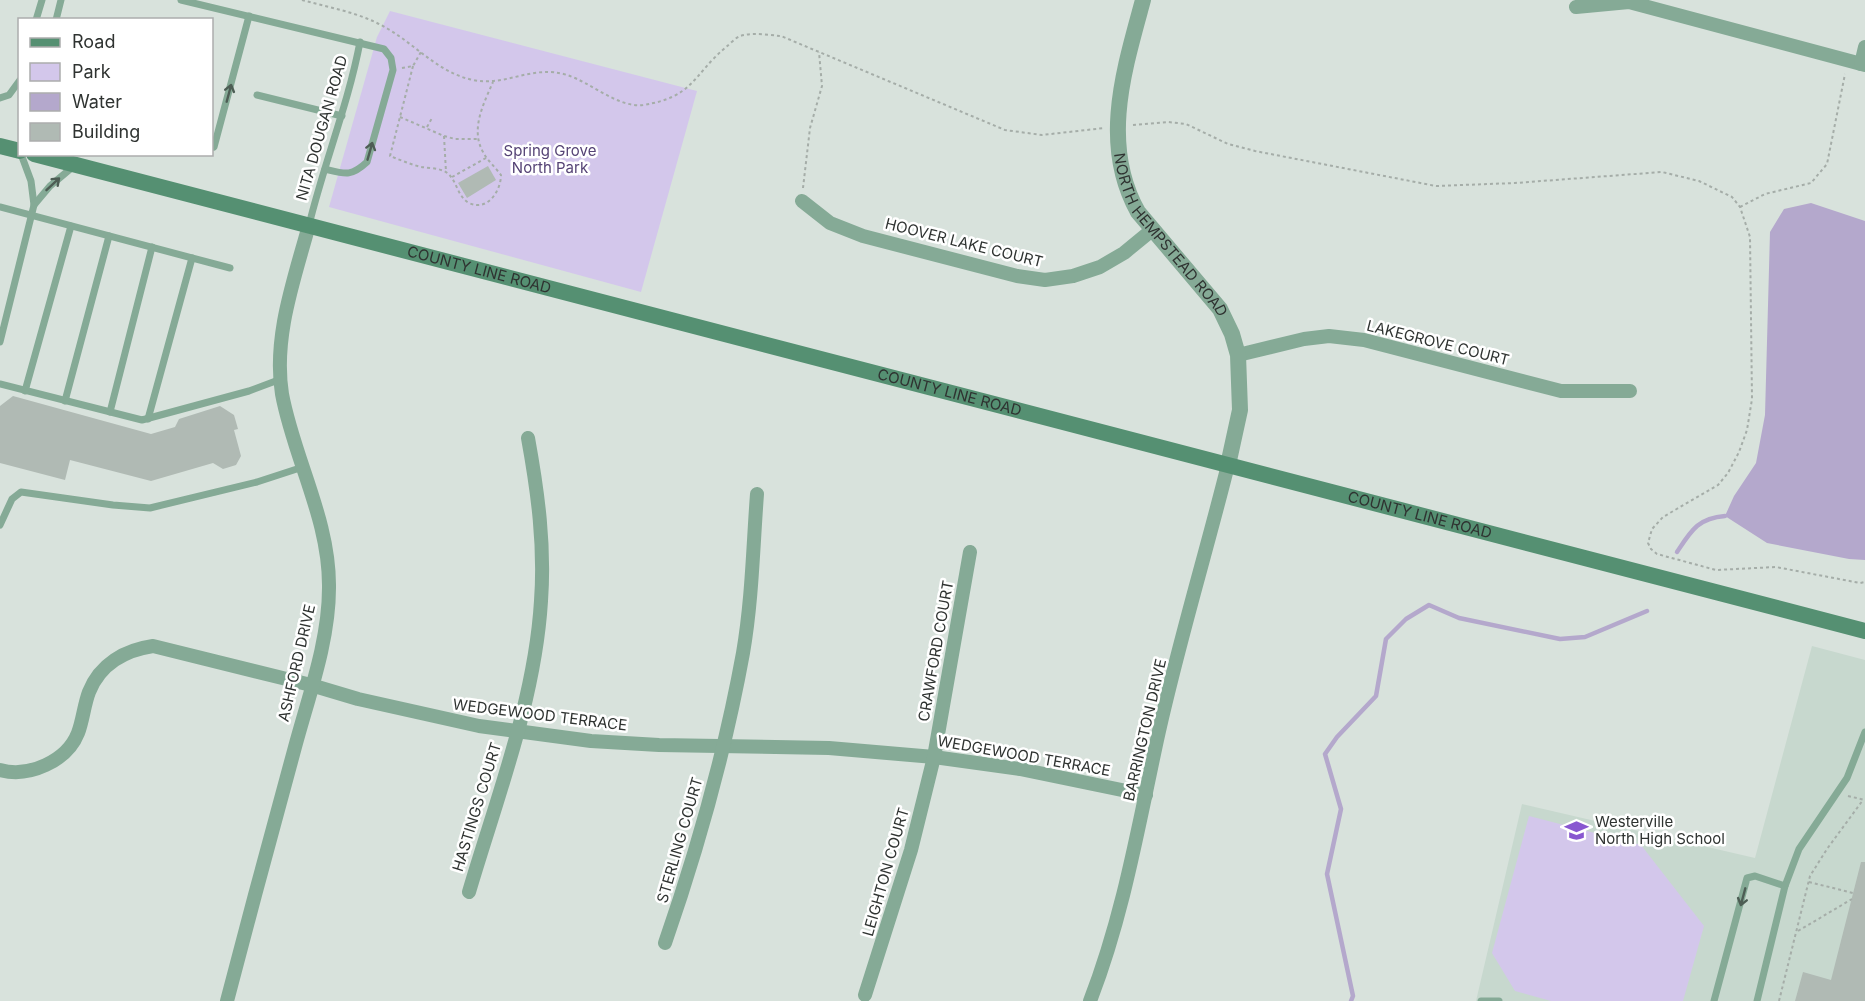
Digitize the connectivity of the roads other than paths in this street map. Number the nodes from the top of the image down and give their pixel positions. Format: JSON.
{"nodes":[{"id":1,"x":42,"y":0,"type":"edge"},
{"id":2,"x":61,"y":0,"type":"edge"},
{"id":3,"x":181,"y":0,"type":"edge"},
{"id":4,"x":1143,"y":0,"type":"edge"},
{"id":5,"x":1576,"y":7,"type":"dead end"},
{"id":6,"x":249,"y":16,"type":"junction"},
{"id":7,"x":37,"y":18,"type":"edge"},
{"id":8,"x":56,"y":18,"type":"edge"},
{"id":9,"x":360,"y":42,"type":"junction"},
{"id":10,"x":1865,"y":47,"type":"edge"},
{"id":11,"x":1863,"y":65,"type":"edge"},
{"id":12,"x":18,"y":83,"type":"edge"},
{"id":13,"x":257,"y":95,"type":"dead end"},
{"id":14,"x":0,"y":98,"type":"edge"},
{"id":15,"x":342,"y":116,"type":"junction"},
{"id":16,"x":0,"y":146,"type":"edge"},
{"id":17,"x":213,"y":146,"type":"edge"},
{"id":18,"x":18,"y":151,"type":"edge"},
{"id":19,"x":22,"y":156,"type":"edge"},
{"id":20,"x":42,"y":156,"type":"edge"},
{"id":21,"x":76,"y":165,"type":"junction"},
{"id":22,"x":325,"y":169,"type":"junction"},
{"id":23,"x":802,"y":201,"type":"road end"},
{"id":24,"x":34,"y":206,"type":"junction"},
{"id":25,"x":0,"y":207,"type":"edge"},
{"id":26,"x":31,"y":215,"type":"junction"},
{"id":27,"x":309,"y":225,"type":"junction"},
{"id":28,"x":71,"y":226,"type":"junction"},
{"id":29,"x":1152,"y":230,"type":"junction"},
{"id":30,"x":109,"y":236,"type":"junction"},
{"id":31,"x":152,"y":247,"type":"junction"},
{"id":32,"x":192,"y":258,"type":"junction"},
{"id":33,"x":230,"y":268,"type":"dead end"},
{"id":34,"x":0,"y":342,"type":"edge"},
{"id":35,"x":1238,"y":355,"type":"junction"},
{"id":36,"x":281,"y":379,"type":"junction"},
{"id":37,"x":0,"y":384,"type":"edge"},
{"id":38,"x":25,"y":391,"type":"junction"},
{"id":39,"x":1630,"y":391,"type":"dead end"},
{"id":40,"x":65,"y":401,"type":"junction"},
{"id":41,"x":110,"y":412,"type":"junction"},
{"id":42,"x":148,"y":418,"type":"junction"},
{"id":43,"x":528,"y":438,"type":"dead end"},
{"id":44,"x":1228,"y":465,"type":"junction"},
{"id":45,"x":303,"y":467,"type":"junction"},
{"id":46,"x":757,"y":494,"type":"dead end"},
{"id":47,"x":0,"y":525,"type":"edge"},
{"id":48,"x":970,"y":552,"type":"dead end"},
{"id":49,"x":1865,"y":631,"type":"edge"},
{"id":50,"x":311,"y":685,"type":"junction"},
{"id":51,"x":517,"y":732,"type":"junction"},
{"id":52,"x":1865,"y":732,"type":"edge"},
{"id":53,"x":723,"y":745,"type":"junction"},
{"id":54,"x":934,"y":757,"type":"junction"},
{"id":55,"x":0,"y":770,"type":"edge"},
{"id":56,"x":1146,"y":795,"type":"junction"},
{"id":57,"x":1785,"y":886,"type":"junction"},
{"id":58,"x":469,"y":892,"type":"dead end"},
{"id":59,"x":665,"y":943,"type":"dead end"},
{"id":60,"x":865,"y":995,"type":"dead end"},
{"id":61,"x":227,"y":1001,"type":"edge"},
{"id":62,"x":1090,"y":1001,"type":"edge"},
{"id":63,"x":1481,"y":1001,"type":"edge"},
{"id":64,"x":1499,"y":1001,"type":"edge"},
{"id":65,"x":1714,"y":1001,"type":"edge"},
{"id":66,"x":1757,"y":1001,"type":"edge"}],
"edges":[{"from":1,"to":7,"type":"lane"},
{"from":2,"to":8,"type":"lane"},
{"from":3,"to":6,"type":"lane","name":"NITA DOUGAN ROAD"},
{"from":4,"to":29,"type":"street","name":"NORTH HEMPSTEAD ROAD"},
{"from":5,"to":11,"type":"street"},
{"from":6,"to":9,"type":"lane","name":"NITA DOUGAN ROAD"},
{"from":17,"to":6,"type":"lane","one_way":true},
{"from":9,"to":15,"type":"lane","name":"NITA DOUGAN ROAD"},
{"from":22,"to":9,"type":"lane","one_way":true},
{"from":10,"to":11,"type":"street"},
{"from":12,"to":14,"type":"lane"},
{"from":13,"to":15,"type":"lane"},
{"from":15,"to":22,"type":"lane","name":"NITA DOUGAN ROAD"},
{"from":16,"to":18,"type":"main road"},
{"from":19,"to":24,"type":"lane"},
{"from":20,"to":21,"type":"main road","name":"COUNTY LINE ROAD"},
{"from":24,"to":21,"type":"lane","one_way":true},
{"from":21,"to":27,"type":"main road","name":"COUNTY LINE ROAD"},
{"from":22,"to":27,"type":"lane","name":"NITA DOUGAN ROAD"},
{"from":23,"to":29,"type":"street","name":"HOOVER LAKE COURT"},
{"from":24,"to":26,"type":"lane"},
{"from":25,"to":26,"type":"lane"},
{"from":26,"to":28,"type":"lane"},
{"from":26,"to":34,"type":"lane"},
{"from":27,"to":36,"type":"street","name":"ASHFORD DRIVE"},
{"from":27,"to":44,"type":"main road","name":"COUNTY LINE ROAD"},
{"from":28,"to":30,"type":"lane"},
{"from":28,"to":38,"type":"lane"},
{"from":29,"to":35,"type":"street","name":"NORTH HEMPSTEAD ROAD"},
{"from":30,"to":31,"type":"lane"},
{"from":30,"to":40,"type":"lane"},
{"from":31,"to":32,"type":"lane"},
{"from":31,"to":41,"type":"lane"},
{"from":32,"to":33,"type":"lane"},
{"from":32,"to":42,"type":"lane"},
{"from":35,"to":39,"type":"street","name":"LAKEGROVE COURT"},
{"from":35,"to":44,"type":"street","name":"NORTH HEMPSTEAD ROAD"},
{"from":36,"to":42,"type":"lane"},
{"from":36,"to":45,"type":"street","name":"ASHFORD DRIVE"},
{"from":37,"to":38,"type":"lane"},
{"from":38,"to":40,"type":"lane"},
{"from":40,"to":41,"type":"lane"},
{"from":41,"to":42,"type":"lane"},
{"from":43,"to":51,"type":"street","name":"HASTINGS COURT"},
{"from":44,"to":49,"type":"main road","name":"COUNTY LINE ROAD"},
{"from":44,"to":56,"type":"street","name":"BARRINGTON DRIVE"},
{"from":45,"to":47,"type":"lane"},
{"from":45,"to":50,"type":"street","name":"ASHFORD DRIVE"},
{"from":46,"to":53,"type":"street","name":"STERLING COURT"},
{"from":48,"to":54,"type":"street","name":"CRAWFORD COURT"},
{"from":50,"to":51,"type":"street","name":"WEDGEWOOD TERRACE"},
{"from":50,"to":55,"type":"street","name":"WEDGEWOOD TERRACE"},
{"from":50,"to":61,"type":"street","name":"ASHFORD DRIVE"},
{"from":51,"to":53,"type":"street","name":"WEDGEWOOD TERRACE"},
{"from":51,"to":58,"type":"street","name":"HASTINGS COURT"},
{"from":52,"to":57,"type":"lane"},
{"from":53,"to":54,"type":"street","name":"WEDGEWOOD TERRACE"},
{"from":53,"to":59,"type":"street","name":"STERLING COURT"},
{"from":54,"to":56,"type":"street","name":"WEDGEWOOD TERRACE"},
{"from":54,"to":60,"type":"street","name":"LEIGHTON COURT"},
{"from":56,"to":62,"type":"street","name":"BARRINGTON DRIVE"},
{"from":57,"to":65,"type":"lane","one_way":true},
{"from":57,"to":66,"type":"lane"},
{"from":63,"to":64,"type":"lane"}]}
